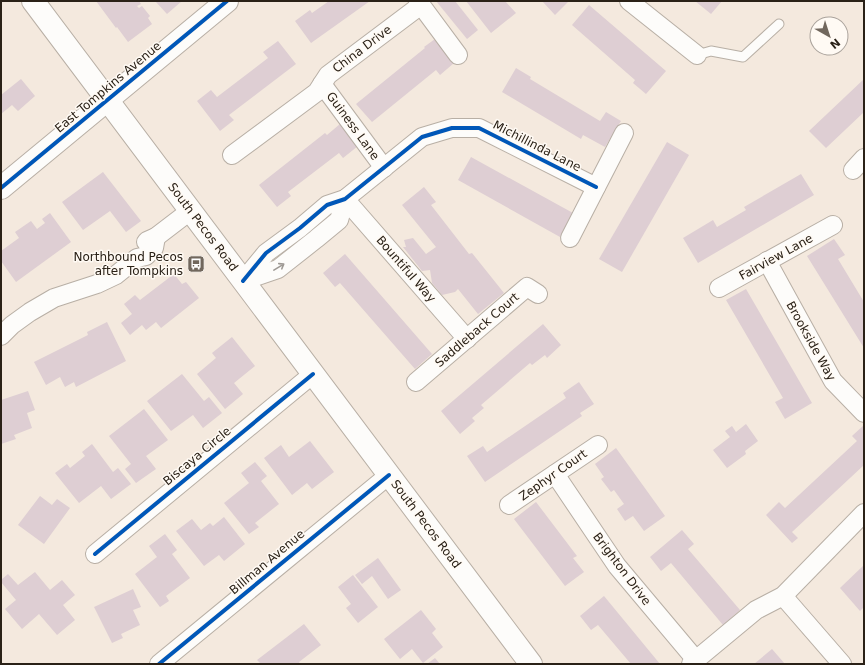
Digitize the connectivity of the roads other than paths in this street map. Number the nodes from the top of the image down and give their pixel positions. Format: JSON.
{"nodes":[{"id":1,"x":33,"y":1,"type":"edge"},
{"id":2,"x":227,"y":1,"type":"edge"},
{"id":3,"x":629,"y":1,"type":"edge"},
{"id":4,"x":419,"y":3,"type":"edge"},
{"id":5,"x":779,"y":24,"type":"dead end"},
{"id":6,"x":458,"y":55,"type":"dead end"},
{"id":7,"x":697,"y":55,"type":"joint"},
{"id":8,"x":322,"y":84,"type":"junction"},
{"id":9,"x":107,"y":100,"type":"junction"},
{"id":10,"x":624,"y":133,"type":"dead end"},
{"id":11,"x":232,"y":155,"type":"dead end"},
{"id":12,"x":384,"y":168,"type":"junction"},
{"id":13,"x":596,"y":187,"type":"junction"},
{"id":14,"x":1,"y":188,"type":"edge"},
{"id":15,"x":345,"y":199,"type":"junction"},
{"id":16,"x":190,"y":210,"type":"junction"},
{"id":17,"x":832,"y":225,"type":"dead end"},
{"id":18,"x":570,"y":238,"type":"dead end"},
{"id":19,"x":767,"y":261,"type":"junction"},
{"id":20,"x":243,"y":281,"type":"junction"},
{"id":21,"x":719,"y":288,"type":"dead end"},
{"id":22,"x":538,"y":294,"type":"dead end"},
{"id":23,"x":1,"y":336,"type":"edge"},
{"id":24,"x":466,"y":339,"type":"junction"},
{"id":25,"x":313,"y":374,"type":"junction"},
{"id":26,"x":416,"y":382,"type":"dead end"},
{"id":27,"x":864,"y":413,"type":"edge"},
{"id":28,"x":598,"y":444,"type":"dead end"},
{"id":29,"x":555,"y":474,"type":"junction"},
{"id":30,"x":388,"y":475,"type":"junction"},
{"id":31,"x":509,"y":505,"type":"dead end"},
{"id":32,"x":864,"y":513,"type":"edge"},
{"id":33,"x":95,"y":554,"type":"dead end"},
{"id":34,"x":783,"y":596,"type":"junction"},
{"id":35,"x":525,"y":662,"type":"edge"},
{"id":36,"x":693,"y":662,"type":"edge"},
{"id":37,"x":159,"y":664,"type":"edge"},
{"id":38,"x":842,"y":664,"type":"edge"}],
"edges":[{"from":1,"to":9,"type":"main road","name":"South Pecos Road"},
{"from":2,"to":9,"type":"main road","name":"East Tompkins Avenue"},
{"from":3,"to":7,"type":"street"},
{"from":4,"to":6,"type":"street"},
{"from":4,"to":8,"type":"street","name":"China Drive"},
{"from":5,"to":7,"type":"lane"},
{"from":8,"to":11,"type":"street","name":"China Drive"},
{"from":8,"to":12,"type":"street","name":"Guiness Lane"},
{"from":9,"to":14,"type":"main road","name":"East Tompkins Avenue"},
{"from":9,"to":16,"type":"main road","name":"South Pecos Road"},
{"from":10,"to":13,"type":"street"},
{"from":12,"to":13,"type":"street","name":"Michillinda Lane"},
{"from":12,"to":15,"type":"street"},
{"from":13,"to":18,"type":"street"},
{"from":15,"to":20,"type":"street"},
{"from":15,"to":24,"type":"street","name":"Bountiful Way"},
{"from":16,"to":20,"type":"main road","name":"South Pecos Road"},
{"from":16,"to":23,"type":"street"},
{"from":17,"to":19,"type":"street","name":"Fairview Lane"},
{"from":19,"to":21,"type":"street","name":"Fairview Lane"},
{"from":19,"to":27,"type":"street","name":"Brookside Way"},
{"from":20,"to":25,"type":"main road","name":"South Pecos Road"},
{"from":22,"to":24,"type":"street","name":"Saddleback Court"},
{"from":24,"to":26,"type":"street","name":"Saddleback Court"},
{"from":25,"to":30,"type":"main road","name":"South Pecos Road"},
{"from":25,"to":33,"type":"street","name":"Biscaya Circle"},
{"from":28,"to":29,"type":"street","name":"Zephyr Court"},
{"from":29,"to":31,"type":"street","name":"Zephyr Court"},
{"from":29,"to":36,"type":"street","name":"Brighton Drive"},
{"from":30,"to":35,"type":"main road","name":"South Pecos Road"},
{"from":30,"to":37,"type":"street","name":"Billman Avenue"},
{"from":32,"to":34,"type":"street"},
{"from":34,"to":36,"type":"street"},
{"from":34,"to":38,"type":"street"}]}
